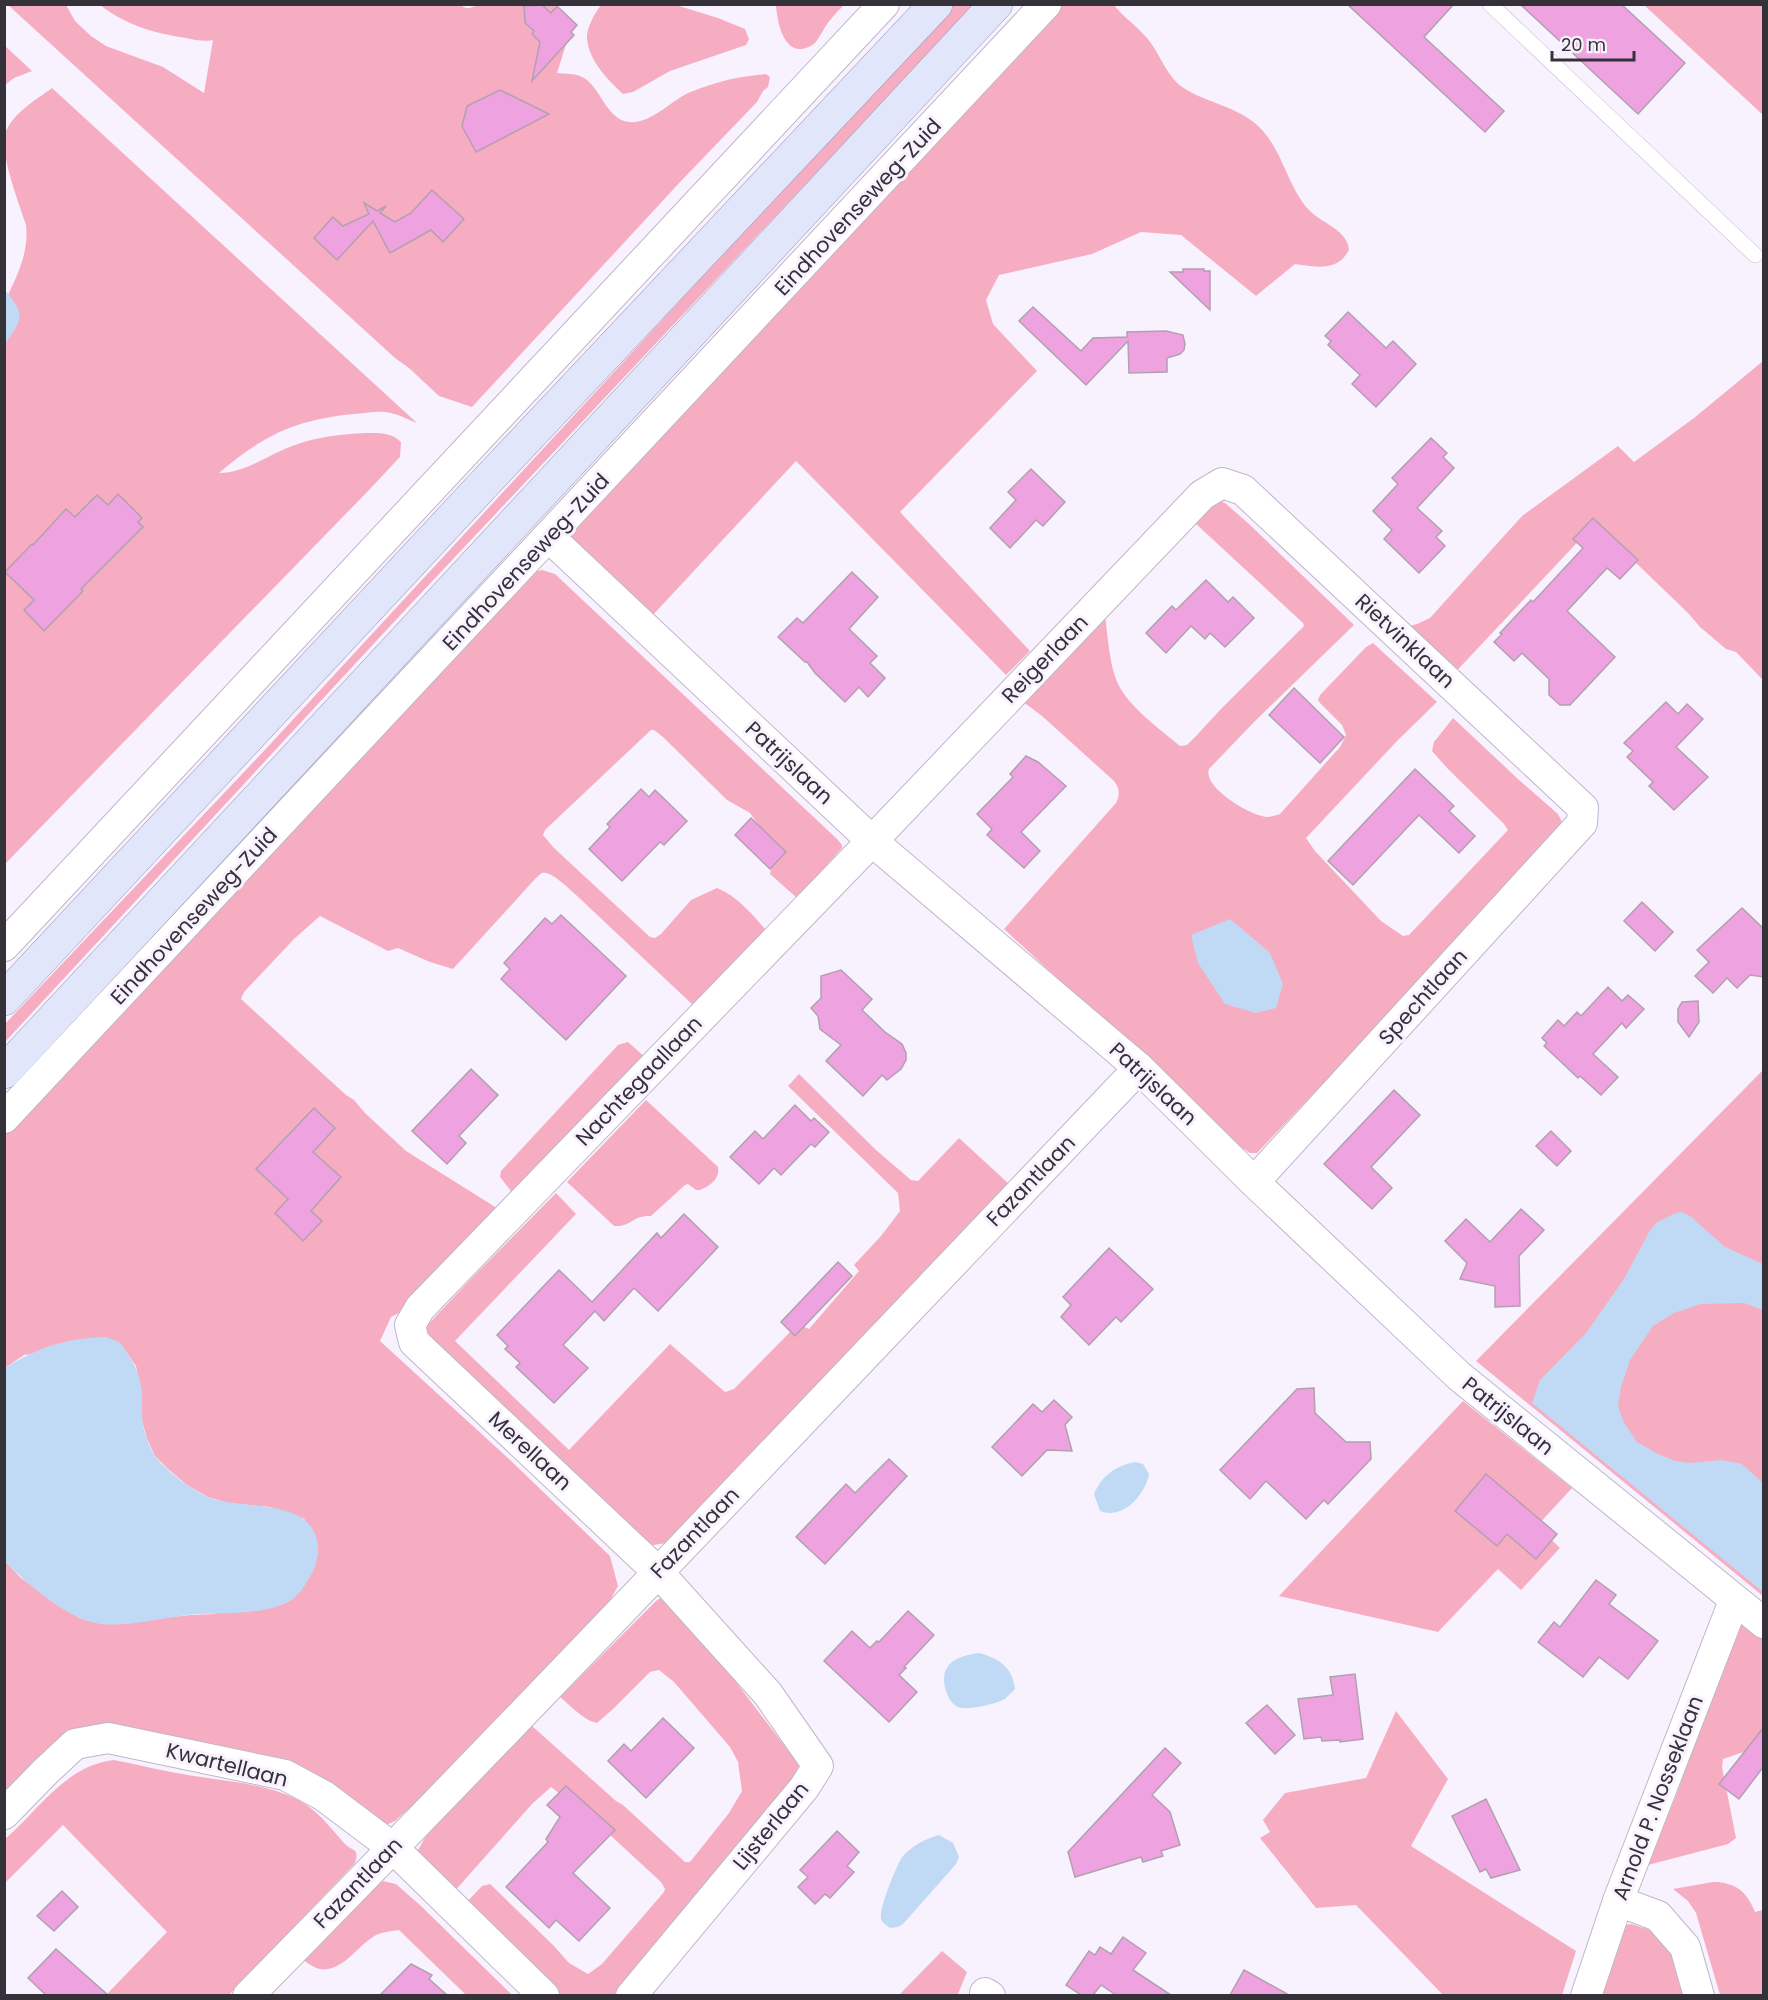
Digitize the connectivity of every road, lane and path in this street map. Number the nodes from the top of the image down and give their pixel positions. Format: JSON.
{"nodes":[{"id":1,"x":884,"y":4,"type":"edge"},
{"id":2,"x":936,"y":4,"type":"edge"},
{"id":3,"x":996,"y":4,"type":"edge"},
{"id":4,"x":1046,"y":4,"type":"edge"},
{"id":5,"x":1490,"y":4,"type":"edge"},
{"id":6,"x":1755,"y":255,"type":"dead end"},
{"id":7,"x":1222,"y":483,"type":"joint"},
{"id":8,"x":549,"y":537,"type":"junction"},
{"id":9,"x":1583,"y":808,"type":"joint"},
{"id":10,"x":872,"y":841,"type":"junction"},
{"id":11,"x":4,"y":946,"type":"edge"},
{"id":12,"x":4,"y":999,"type":"edge"},
{"id":13,"x":1139,"y":1068,"type":"junction"},
{"id":14,"x":4,"y":1072,"type":"edge"},
{"id":15,"x":4,"y":1118,"type":"edge"},
{"id":16,"x":1254,"y":1182,"type":"junction"},
{"id":17,"x":410,"y":1325,"type":"joint"},
{"id":18,"x":658,"y":1572,"type":"junction"},
{"id":19,"x":1734,"y":1601,"type":"junction"},
{"id":20,"x":1764,"y":1623,"type":"edge"},
{"id":21,"x":4,"y":1814,"type":"edge"},
{"id":22,"x":393,"y":1848,"type":"junction"},
{"id":23,"x":1618,"y":1901,"type":"junction"},
{"id":24,"x":248,"y":1995,"type":"edge"},
{"id":25,"x":544,"y":1995,"type":"edge"},
{"id":26,"x":631,"y":1995,"type":"edge"},
{"id":27,"x":1586,"y":1995,"type":"edge"},
{"id":28,"x":1699,"y":1995,"type":"edge"}],
"edges":[{"from":1,"to":11,"type":"street"},
{"from":2,"to":12,"type":"main road"},
{"from":3,"to":14,"type":"main road","name":"Eindhovenseweg-Zuid"},
{"from":4,"to":8,"type":"street","name":"Eindhovenseweg-Zuid"},
{"from":5,"to":6,"type":"lane"},
{"from":7,"to":9,"type":"street","name":"Rietvinklaan"},
{"from":7,"to":10,"type":"street","name":"Reigerlaan"},
{"from":8,"to":10,"type":"street","name":"Patrijslaan"},
{"from":8,"to":15,"type":"street","name":"Eindhovenseweg-Zuid"},
{"from":9,"to":16,"type":"street","name":"Spechtlaan"},
{"from":10,"to":13,"type":"street","name":"Patrijslaan"},
{"from":10,"to":17,"type":"street","name":"Nachtegaallaan"},
{"from":13,"to":16,"type":"street","name":"Patrijslaan"},
{"from":13,"to":18,"type":"street","name":"Fazantlaan"},
{"from":16,"to":19,"type":"street","name":"Patrijslaan"},
{"from":17,"to":18,"type":"street","name":"Merellaan"},
{"from":18,"to":22,"type":"street","name":"Fazantlaan"},
{"from":18,"to":26,"type":"street","name":"Lijsterlaan"},
{"from":19,"to":20,"type":"street","name":"Patrijslaan"},
{"from":19,"to":23,"type":"street","name":"Arnold P. Nosseklaan"},
{"from":21,"to":22,"type":"street","name":"Kwartellaan"},
{"from":22,"to":24,"type":"street","name":"Fazantlaan"},
{"from":22,"to":25,"type":"street","name":"Kwartellaan"},
{"from":23,"to":27,"type":"street","name":"Arnold P. Nosseklaan"},
{"from":23,"to":28,"type":"street"}]}
